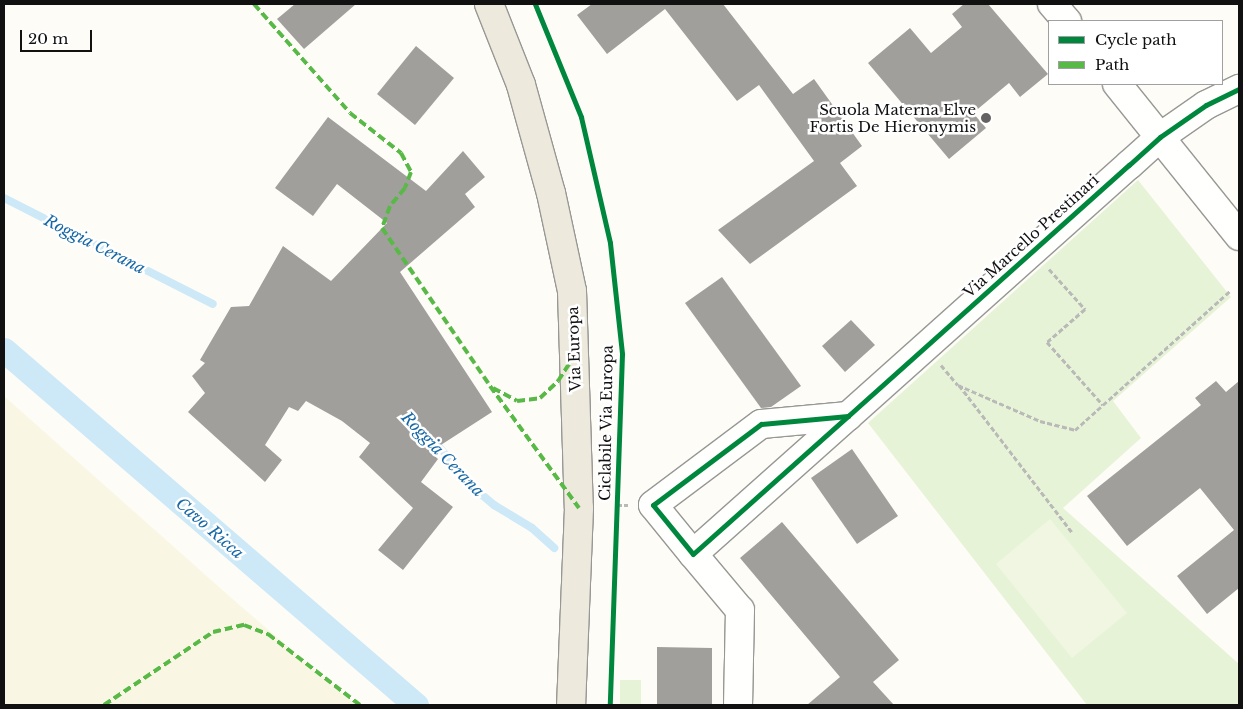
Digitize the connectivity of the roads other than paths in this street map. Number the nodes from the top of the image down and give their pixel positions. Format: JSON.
{"nodes":[{"id":1,"x":489,"y":4,"type":"edge"},
{"id":2,"x":1052,"y":4,"type":"edge"},
{"id":3,"x":1066,"y":20,"type":"edge"},
{"id":4,"x":1118,"y":85,"type":"edge"},
{"id":5,"x":1239,"y":88,"type":"edge"},
{"id":6,"x":1160,"y":137,"type":"junction"},
{"id":7,"x":1239,"y":236,"type":"edge"},
{"id":8,"x":848,"y":416,"type":"junction"},
{"id":9,"x":693,"y":554,"type":"junction"},
{"id":10,"x":571,"y":705,"type":"edge"},
{"id":11,"x":738,"y":705,"type":"edge"}],
"edges":[{"from":1,"to":10,"type":"main road","name":"Via Europa"},
{"from":2,"to":3,"type":"street"},
{"from":4,"to":6,"type":"street"},
{"from":5,"to":6,"type":"street","name":"Via Marcello Prestinari"},
{"from":6,"to":7,"type":"street"},
{"from":6,"to":8,"type":"street","name":"Via Marcello Prestinari"},
{"from":8,"to":9,"type":"street","name":"Via Marcello Prestinari"},
{"from":8,"to":9,"type":"street"},
{"from":9,"to":11,"type":"street"}]}
